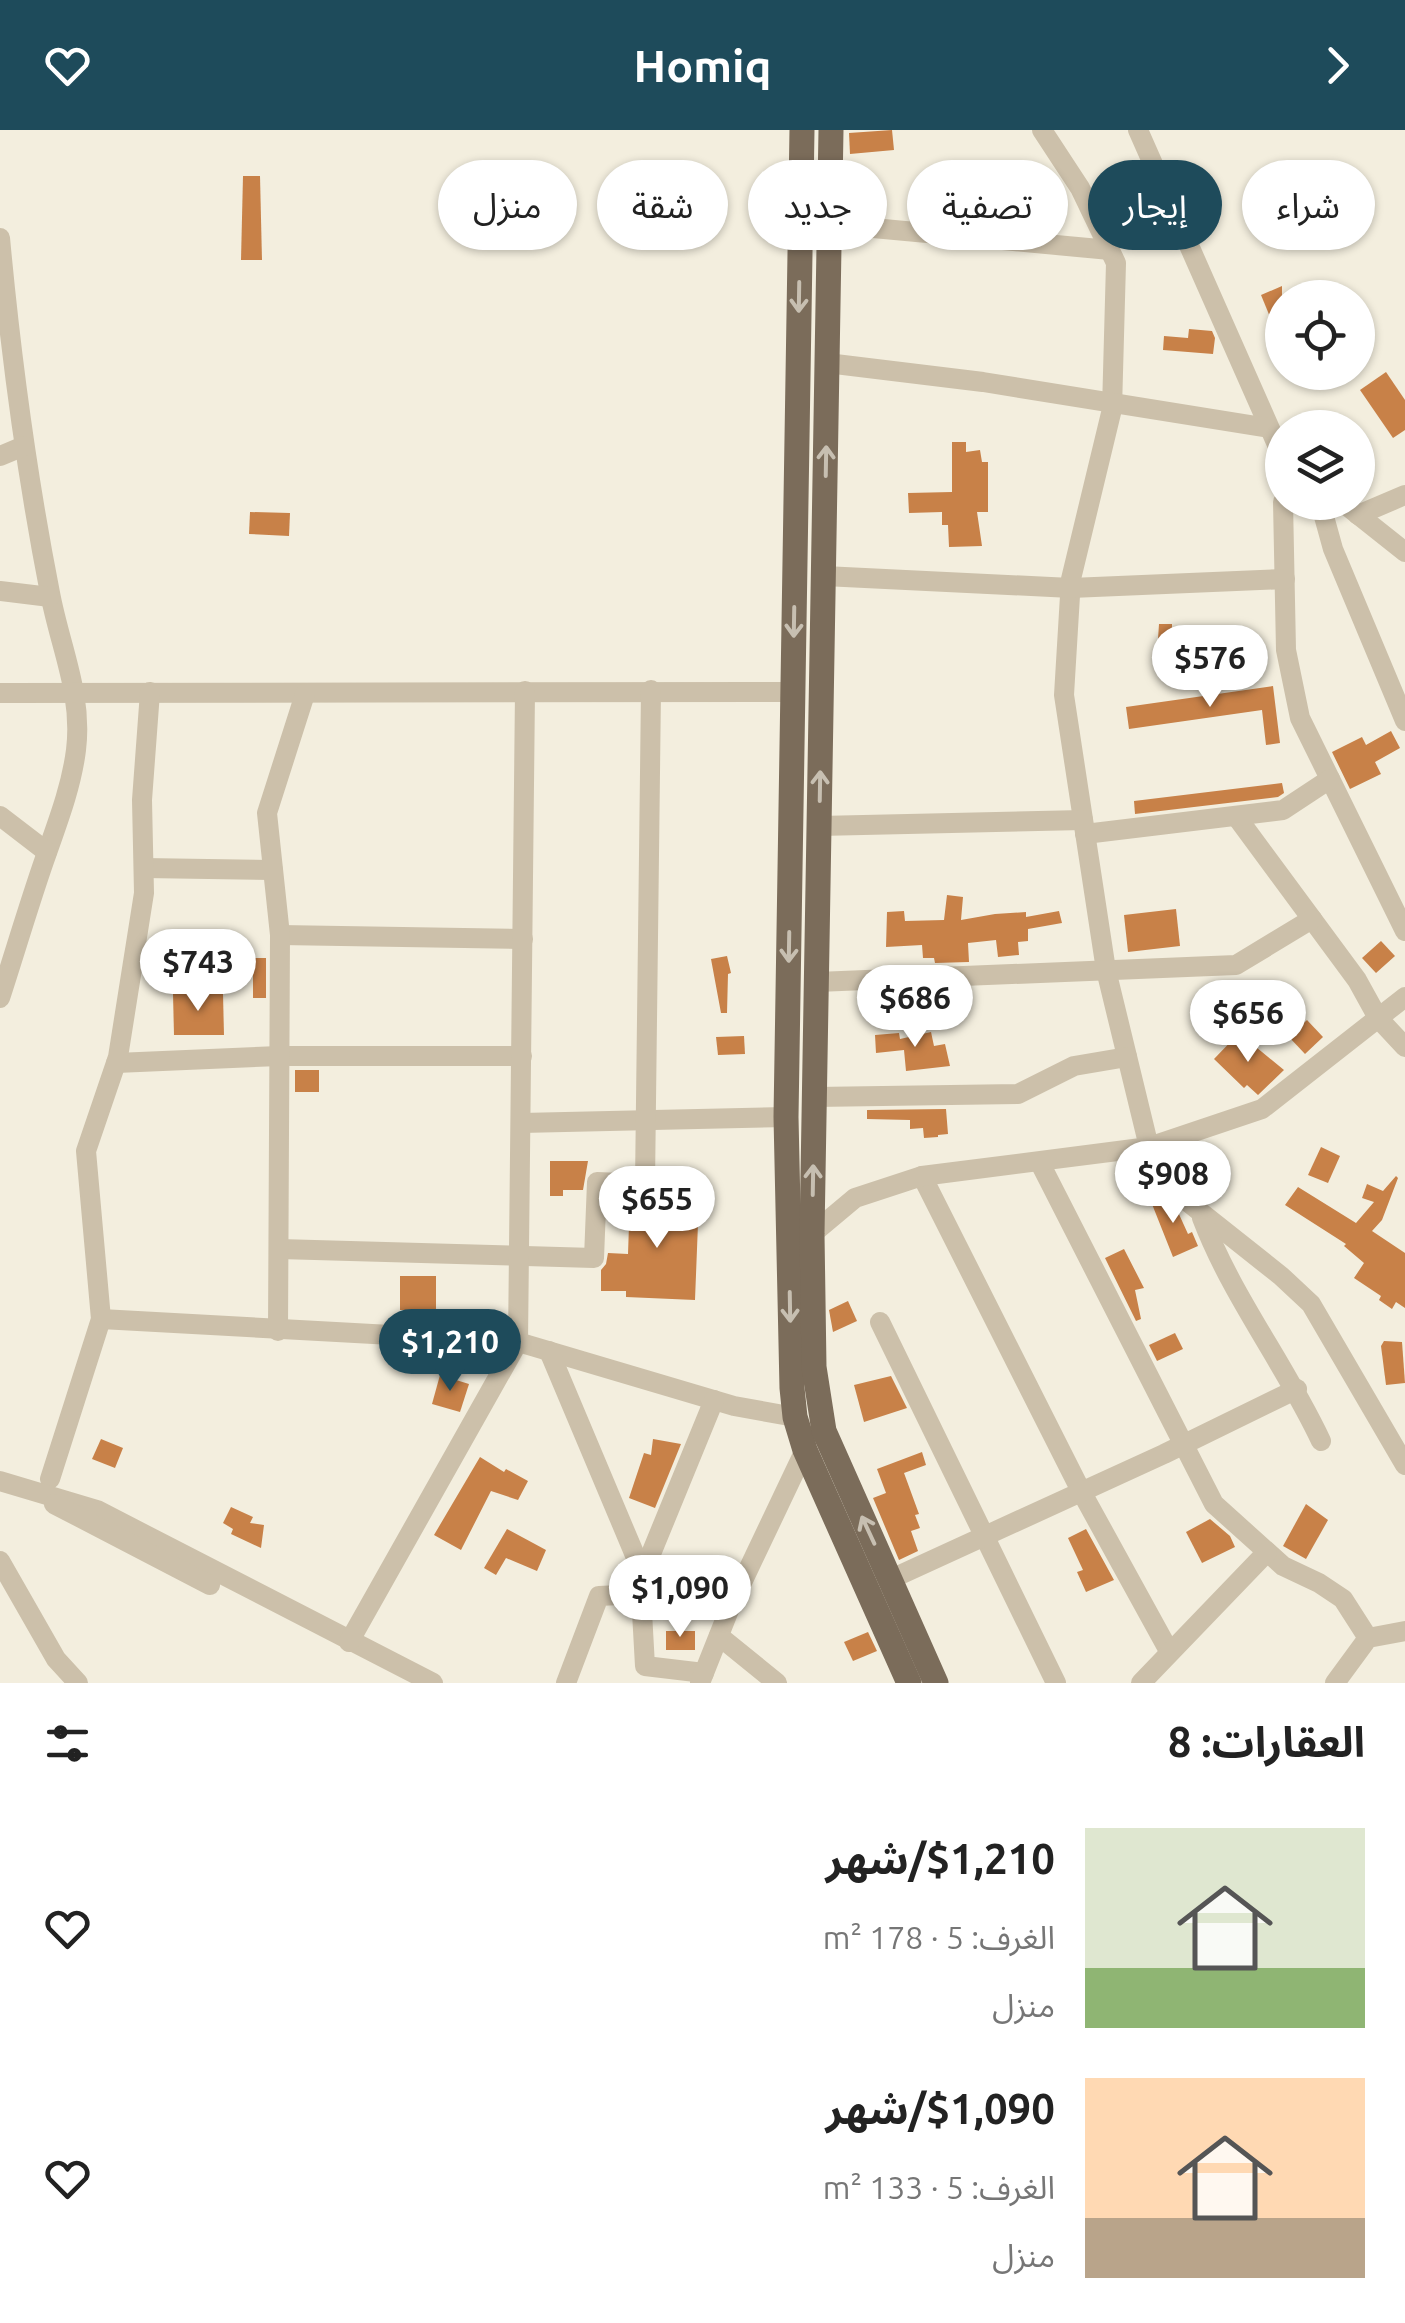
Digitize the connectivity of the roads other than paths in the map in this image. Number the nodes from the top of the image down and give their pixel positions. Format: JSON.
{"nodes":[{"id":1,"x":802,"y":130,"type":"edge"},
{"id":2,"x":830,"y":130,"type":"edge"},
{"id":3,"x":1042,"y":130,"type":"edge"},
{"id":4,"x":1138,"y":130,"type":"edge"},
{"id":5,"x":830,"y":160,"type":"edge"},
{"id":6,"x":1088,"y":205,"type":"edge"},
{"id":7,"x":887,"y":229,"type":"edge"},
{"id":8,"x":0,"y":238,"type":"edge"},
{"id":9,"x":1088,"y":248,"type":"edge"},
{"id":10,"x":829,"y":250,"type":"edge"},
{"id":11,"x":1110,"y":250,"type":"edge"},
{"id":12,"x":827,"y":362,"type":"junction"},
{"id":13,"x":1112,"y":402,"type":"junction"},
{"id":14,"x":1265,"y":419,"type":"edge"},
{"id":15,"x":1265,"y":427,"type":"edge"},
{"id":16,"x":9,"y":450,"type":"edge"},
{"id":17,"x":1405,"y":496,"type":"edge"},
{"id":18,"x":1375,"y":503,"type":"edge"},
{"id":19,"x":1283,"y":520,"type":"edge"},
{"id":20,"x":1325,"y":520,"type":"edge"},
{"id":21,"x":1364,"y":520,"type":"edge"},
{"id":22,"x":1405,"y":552,"type":"edge"},
{"id":23,"x":824,"y":576,"type":"junction"},
{"id":24,"x":1285,"y":579,"type":"junction"},
{"id":25,"x":1071,"y":588,"type":"junction"},
{"id":26,"x":0,"y":592,"type":"edge"},
{"id":27,"x":50,"y":597,"type":"junction"},
{"id":28,"x":652,"y":690,"type":"junction"},
{"id":29,"x":525,"y":691,"type":"junction"},
{"id":30,"x":150,"y":692,"type":"junction"},
{"id":31,"x":792,"y":692,"type":"junction"},
{"id":32,"x":0,"y":693,"type":"edge"},
{"id":33,"x":77,"y":694,"type":"junction"},
{"id":34,"x":305,"y":694,"type":"junction"},
{"id":35,"x":1405,"y":722,"type":"edge"},
{"id":36,"x":1330,"y":780,"type":"junction"},
{"id":37,"x":0,"y":816,"type":"edge"},
{"id":38,"x":1236,"y":816,"type":"junction"},
{"id":39,"x":819,"y":826,"type":"junction"},
{"id":40,"x":1084,"y":827,"type":"junction"},
{"id":41,"x":47,"y":852,"type":"junction"},
{"id":42,"x":144,"y":868,"type":"junction"},
{"id":43,"x":273,"y":870,"type":"junction"},
{"id":44,"x":1312,"y":918,"type":"junction"},
{"id":45,"x":1405,"y":931,"type":"edge"},
{"id":46,"x":280,"y":935,"type":"junction"},
{"id":47,"x":523,"y":938,"type":"junction"},
{"id":48,"x":1106,"y":970,"type":"junction"},
{"id":49,"x":817,"y":982,"type":"junction"},
{"id":50,"x":2,"y":983,"type":"edge"},
{"id":51,"x":1405,"y":997,"type":"edge"},
{"id":52,"x":1378,"y":1018,"type":"junction"},
{"id":53,"x":1405,"y":1047,"type":"edge"},
{"id":54,"x":280,"y":1056,"type":"junction"},
{"id":55,"x":522,"y":1056,"type":"junction"},
{"id":56,"x":1127,"y":1057,"type":"junction"},
{"id":57,"x":116,"y":1063,"type":"junction"},
{"id":58,"x":815,"y":1097,"type":"junction"},
{"id":59,"x":786,"y":1117,"type":"junction"},
{"id":60,"x":646,"y":1122,"type":"junction"},
{"id":61,"x":521,"y":1123,"type":"junction"},
{"id":62,"x":1149,"y":1147,"type":"junction"},
{"id":63,"x":1040,"y":1163,"type":"junction"},
{"id":64,"x":922,"y":1176,"type":"junction"},
{"id":65,"x":1200,"y":1213,"type":"junction"},
{"id":66,"x":812,"y":1234,"type":"junction"},
{"id":67,"x":278,"y":1248,"type":"junction"},
{"id":68,"x":518,"y":1256,"type":"junction"},
{"id":69,"x":101,"y":1319,"type":"junction"},
{"id":70,"x":880,"y":1322,"type":"dead end"},
{"id":71,"x":278,"y":1331,"type":"junction"},
{"id":72,"x":518,"y":1342,"type":"junction"},
{"id":73,"x":549,"y":1352,"type":"junction"},
{"id":74,"x":1296,"y":1388,"type":"junction"},
{"id":75,"x":714,"y":1400,"type":"junction"},
{"id":76,"x":795,"y":1418,"type":"junction"},
{"id":77,"x":1321,"y":1440,"type":"dead end"},
{"id":78,"x":1184,"y":1444,"type":"junction"},
{"id":79,"x":804,"y":1450,"type":"junction"},
{"id":80,"x":1405,"y":1464,"type":"edge"},
{"id":81,"x":0,"y":1480,"type":"edge"},
{"id":82,"x":46,"y":1486,"type":"junction"},
{"id":83,"x":1081,"y":1490,"type":"junction"},
{"id":84,"x":984,"y":1534,"type":"junction"},
{"id":85,"x":1267,"y":1552,"type":"junction"},
{"id":86,"x":0,"y":1561,"type":"edge"},
{"id":87,"x":646,"y":1566,"type":"junction"},
{"id":88,"x":891,"y":1579,"type":"junction"},
{"id":89,"x":641,"y":1594,"type":"junction"},
{"id":90,"x":1405,"y":1632,"type":"edge"},
{"id":91,"x":719,"y":1636,"type":"junction"},
{"id":92,"x":1368,"y":1638,"type":"junction"},
{"id":93,"x":350,"y":1642,"type":"junction"},
{"id":94,"x":1169,"y":1652,"type":"junction"},
{"id":95,"x":56,"y":1659,"type":"junction"},
{"id":96,"x":702,"y":1678,"type":"edge"},
{"id":97,"x":49,"y":1683,"type":"edge"},
{"id":98,"x":78,"y":1683,"type":"edge"},
{"id":99,"x":407,"y":1683,"type":"edge"},
{"id":100,"x":433,"y":1683,"type":"edge"},
{"id":101,"x":566,"y":1683,"type":"edge"},
{"id":102,"x":777,"y":1683,"type":"edge"},
{"id":103,"x":909,"y":1683,"type":"edge"},
{"id":104,"x":936,"y":1683,"type":"edge"},
{"id":105,"x":1056,"y":1683,"type":"edge"},
{"id":106,"x":1141,"y":1683,"type":"edge"},
{"id":107,"x":1335,"y":1683,"type":"edge"}],
"edges":[{"from":1,"to":31,"type":"main road","one_way":true},
{"from":2,"to":5,"type":"main road"},
{"from":3,"to":6,"type":"street"},
{"from":4,"to":14,"type":"street"},
{"from":7,"to":9,"type":"street"},
{"from":8,"to":16,"type":"street"},
{"from":10,"to":12,"type":"main road"},
{"from":11,"to":13,"type":"street"},
{"from":12,"to":13,"type":"street"},
{"from":23,"to":12,"type":"main road","one_way":true},
{"from":13,"to":15,"type":"street"},
{"from":13,"to":25,"type":"street"},
{"from":16,"to":27,"type":"street"},
{"from":17,"to":18,"type":"street"},
{"from":19,"to":24,"type":"street"},
{"from":20,"to":35,"type":"street"},
{"from":21,"to":22,"type":"street"},
{"from":23,"to":25,"type":"street"},
{"from":39,"to":23,"type":"main road","one_way":true},
{"from":24,"to":25,"type":"street"},
{"from":24,"to":36,"type":"street"},
{"from":25,"to":40,"type":"street"},
{"from":26,"to":27,"type":"street"},
{"from":27,"to":33,"type":"street"},
{"from":28,"to":29,"type":"street"},
{"from":28,"to":31,"type":"street"},
{"from":28,"to":60,"type":"street"},
{"from":29,"to":34,"type":"street"},
{"from":29,"to":47,"type":"street"},
{"from":30,"to":33,"type":"street"},
{"from":30,"to":34,"type":"street"},
{"from":30,"to":42,"type":"street"},
{"from":31,"to":59,"type":"main road","one_way":true},
{"from":32,"to":33,"type":"street"},
{"from":33,"to":41,"type":"street"},
{"from":34,"to":43,"type":"street"},
{"from":36,"to":38,"type":"street"},
{"from":36,"to":45,"type":"street"},
{"from":37,"to":41,"type":"street"},
{"from":38,"to":40,"type":"street"},
{"from":38,"to":44,"type":"street"},
{"from":39,"to":40,"type":"street"},
{"from":39,"to":49,"type":"main road"},
{"from":40,"to":48,"type":"street"},
{"from":41,"to":50,"type":"street"},
{"from":42,"to":43,"type":"street"},
{"from":42,"to":57,"type":"street"},
{"from":43,"to":46,"type":"street"},
{"from":44,"to":48,"type":"street"},
{"from":44,"to":52,"type":"street"},
{"from":46,"to":47,"type":"street"},
{"from":46,"to":54,"type":"street"},
{"from":47,"to":55,"type":"street"},
{"from":48,"to":49,"type":"street"},
{"from":48,"to":56,"type":"street"},
{"from":49,"to":58,"type":"main road"},
{"from":51,"to":52,"type":"street"},
{"from":52,"to":53,"type":"street"},
{"from":52,"to":62,"type":"street"},
{"from":54,"to":55,"type":"street"},
{"from":54,"to":57,"type":"street"},
{"from":54,"to":67,"type":"street"},
{"from":55,"to":61,"type":"street"},
{"from":56,"to":58,"type":"street"},
{"from":56,"to":62,"type":"street"},
{"from":57,"to":69,"type":"street"},
{"from":66,"to":58,"type":"main road","one_way":true},
{"from":59,"to":60,"type":"street"},
{"from":59,"to":76,"type":"main road","one_way":true},
{"from":60,"to":61,"type":"street"},
{"from":60,"to":68,"type":"street"},
{"from":61,"to":68,"type":"street"},
{"from":62,"to":63,"type":"street"},
{"from":62,"to":65,"type":"street"},
{"from":63,"to":64,"type":"street"},
{"from":63,"to":78,"type":"street"},
{"from":64,"to":66,"type":"street"},
{"from":64,"to":83,"type":"street"},
{"from":65,"to":74,"type":"street"},
{"from":65,"to":80,"type":"street"},
{"from":88,"to":66,"type":"main road","one_way":true},
{"from":67,"to":68,"type":"street"},
{"from":67,"to":71,"type":"street"},
{"from":68,"to":72,"type":"street"},
{"from":69,"to":71,"type":"street"},
{"from":69,"to":82,"type":"street"},
{"from":70,"to":84,"type":"street"},
{"from":71,"to":72,"type":"street"},
{"from":72,"to":73,"type":"street"},
{"from":72,"to":93,"type":"street"},
{"from":73,"to":75,"type":"street"},
{"from":73,"to":87,"type":"street"},
{"from":74,"to":77,"type":"street"},
{"from":74,"to":78,"type":"street"},
{"from":75,"to":76,"type":"street"},
{"from":75,"to":87,"type":"street"},
{"from":76,"to":79,"type":"main road"},
{"from":78,"to":83,"type":"street"},
{"from":78,"to":85,"type":"street"},
{"from":79,"to":91,"type":"street"},
{"from":79,"to":103,"type":"main road"},
{"from":81,"to":82,"type":"street"},
{"from":82,"to":93,"type":"street"},
{"from":82,"to":99,"type":"street"},
{"from":83,"to":84,"type":"street"},
{"from":83,"to":94,"type":"street"},
{"from":84,"to":88,"type":"street"},
{"from":84,"to":105,"type":"street"},
{"from":85,"to":92,"type":"street"},
{"from":85,"to":94,"type":"street"},
{"from":86,"to":95,"type":"street"},
{"from":87,"to":89,"type":"street"},
{"from":88,"to":104,"type":"main road"},
{"from":89,"to":96,"type":"street"},
{"from":89,"to":101,"type":"street"},
{"from":90,"to":92,"type":"street"},
{"from":91,"to":96,"type":"street"},
{"from":91,"to":102,"type":"street"},
{"from":92,"to":107,"type":"street"},
{"from":93,"to":100,"type":"street"},
{"from":94,"to":106,"type":"street"},
{"from":95,"to":97,"type":"street"},
{"from":95,"to":98,"type":"street"}]}
